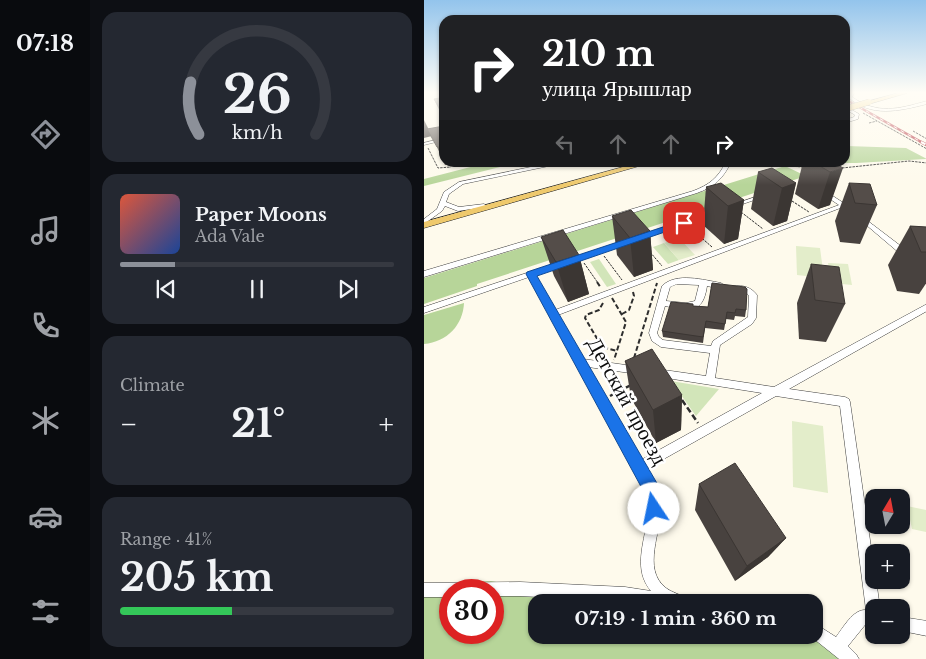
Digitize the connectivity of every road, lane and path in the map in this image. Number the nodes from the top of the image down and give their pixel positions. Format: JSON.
{"nodes":[{"id":1,"x":883,"y":124,"type":"edge"},
{"id":2,"x":913,"y":131,"type":"dead end"},
{"id":3,"x":926,"y":139,"type":"edge"},
{"id":4,"x":439,"y":140,"type":"edge"},
{"id":5,"x":425,"y":143,"type":"edge"},
{"id":6,"x":926,"y":149,"type":"edge"},
{"id":7,"x":926,"y":163,"type":"edge"},
{"id":8,"x":850,"y":166,"type":"edge"},
{"id":9,"x":451,"y":167,"type":"dead end"},
{"id":10,"x":541,"y":167,"type":"edge"},
{"id":11,"x":632,"y":167,"type":"edge"},
{"id":12,"x":727,"y":167,"type":"edge"},
{"id":13,"x":835,"y":167,"type":"edge"},
{"id":14,"x":843,"y":167,"type":"joint"},
{"id":15,"x":836,"y":170,"type":"edge"},
{"id":16,"x":813,"y":187,"type":"edge"},
{"id":17,"x":778,"y":191,"type":"joint"},
{"id":18,"x":507,"y":202,"type":"junction"},
{"id":19,"x":443,"y":203,"type":"junction"},
{"id":20,"x":844,"y":205,"type":"junction"},
{"id":21,"x":734,"y":206,"type":"junction"},
{"id":22,"x":815,"y":216,"type":"junction"},
{"id":23,"x":684,"y":223,"type":"junction"},
{"id":24,"x":424,"y":224,"type":"edge"},
{"id":25,"x":768,"y":233,"type":"junction"},
{"id":26,"x":638,"y":238,"type":"junction"},
{"id":27,"x":601,"y":251,"type":"junction"},
{"id":28,"x":717,"y":252,"type":"junction"},
{"id":29,"x":581,"y":257,"type":"junction"},
{"id":30,"x":912,"y":258,"type":"edge"},
{"id":31,"x":665,"y":272,"type":"junction"},
{"id":32,"x":424,"y":274,"type":"edge"},
{"id":33,"x":531,"y":274,"type":"junction"},
{"id":34,"x":674,"y":281,"type":"junction"},
{"id":35,"x":703,"y":284,"type":"junction"},
{"id":36,"x":628,"y":286,"type":"junction"},
{"id":37,"x":607,"y":294,"type":"junction"},
{"id":38,"x":662,"y":303,"type":"junction"},
{"id":39,"x":926,"y":307,"type":"edge"},
{"id":40,"x":424,"y":310,"type":"edge"},
{"id":41,"x":553,"y":314,"type":"junction"},
{"id":42,"x":622,"y":314,"type":"junction"},
{"id":43,"x":714,"y":350,"type":"junction"},
{"id":44,"x":617,"y":351,"type":"junction"},
{"id":45,"x":580,"y":362,"type":"junction"},
{"id":46,"x":612,"y":367,"type":"junction"},
{"id":47,"x":631,"y":369,"type":"junction"},
{"id":48,"x":710,"y":381,"type":"junction"},
{"id":49,"x":635,"y":383,"type":"edge"},
{"id":50,"x":776,"y":391,"type":"junction"},
{"id":51,"x":678,"y":396,"type":"edge"},
{"id":52,"x":602,"y":400,"type":"junction"},
{"id":53,"x":704,"y":431,"type":"junction"},
{"id":54,"x":639,"y":467,"type":"junction"},
{"id":55,"x":424,"y":590,"type":"edge"},
{"id":56,"x":625,"y":594,"type":"edge"},
{"id":57,"x":663,"y":594,"type":"edge"},
{"id":58,"x":871,"y":599,"type":"edge"},
{"id":59,"x":865,"y":618,"type":"edge"},
{"id":60,"x":910,"y":626,"type":"edge"},
{"id":61,"x":926,"y":629,"type":"edge"},
{"id":62,"x":823,"y":636,"type":"edge"},
{"id":63,"x":837,"y":646,"type":"junction"},
{"id":64,"x":851,"y":659,"type":"edge"}],
"edges":[{"from":1,"to":6,"type":"path"},
{"from":2,"to":3,"type":"path"},
{"from":4,"to":5,"type":"street"},
{"from":5,"to":9,"type":"path"},
{"from":7,"to":8,"type":"path"},
{"from":10,"to":19,"type":"street"},
{"from":11,"to":18,"type":"main road"},
{"from":12,"to":32,"type":"street"},
{"from":13,"to":14,"type":"path"},
{"from":14,"to":15,"type":"path"},
{"from":16,"to":20,"type":"street"},
{"from":17,"to":21,"type":"street"},
{"from":17,"to":22,"type":"path"},
{"from":18,"to":19,"type":"street"},
{"from":18,"to":24,"type":"main road"},
{"from":19,"to":24,"type":"street"},
{"from":20,"to":22,"type":"street"},
{"from":20,"to":30,"type":"street"},
{"from":21,"to":23,"type":"street"},
{"from":21,"to":25,"type":"path"},
{"from":22,"to":25,"type":"street"},
{"from":23,"to":26,"type":"street"},
{"from":23,"to":28,"type":"path"},
{"from":25,"to":28,"type":"street"},
{"from":26,"to":27,"type":"street"},
{"from":26,"to":31,"type":"path"},
{"from":27,"to":29,"type":"street"},
{"from":27,"to":36,"type":"path"},
{"from":28,"to":31,"type":"street"},
{"from":29,"to":33,"type":"street"},
{"from":29,"to":37,"type":"path"},
{"from":31,"to":34,"type":"street"},
{"from":31,"to":36,"type":"street"},
{"from":31,"to":47,"type":"path"},
{"from":33,"to":40,"type":"street"},
{"from":33,"to":41,"type":"street","name":"Детский проезд"},
{"from":34,"to":35,"type":"street"},
{"from":34,"to":38,"type":"street"},
{"from":35,"to":38,"type":"street"},
{"from":35,"to":43,"type":"street"},
{"from":36,"to":37,"type":"street"},
{"from":36,"to":42,"type":"path"},
{"from":37,"to":41,"type":"street"},
{"from":37,"to":42,"type":"path"},
{"from":37,"to":44,"type":"path"},
{"from":38,"to":43,"type":"street"},
{"from":39,"to":50,"type":"street"},
{"from":41,"to":45,"type":"street","name":"Детский проезд"},
{"from":42,"to":44,"type":"path"},
{"from":43,"to":48,"type":"street"},
{"from":44,"to":46,"type":"path"},
{"from":45,"to":46,"type":"street"},
{"from":45,"to":52,"type":"street","name":"Детский проезд"},
{"from":46,"to":47,"type":"street"},
{"from":47,"to":48,"type":"street"},
{"from":48,"to":50,"type":"street"},
{"from":49,"to":52,"type":"path"},
{"from":50,"to":53,"type":"street"},
{"from":50,"to":58,"type":"street"},
{"from":51,"to":53,"type":"path"},
{"from":52,"to":54,"type":"street","name":"Детский проезд"},
{"from":53,"to":54,"type":"street"},
{"from":54,"to":57,"type":"street","name":"Детский проезд"},
{"from":55,"to":56,"type":"street"},
{"from":59,"to":63,"type":"street"},
{"from":60,"to":61,"type":"street"},
{"from":62,"to":63,"type":"street"},
{"from":63,"to":64,"type":"street"}]}
